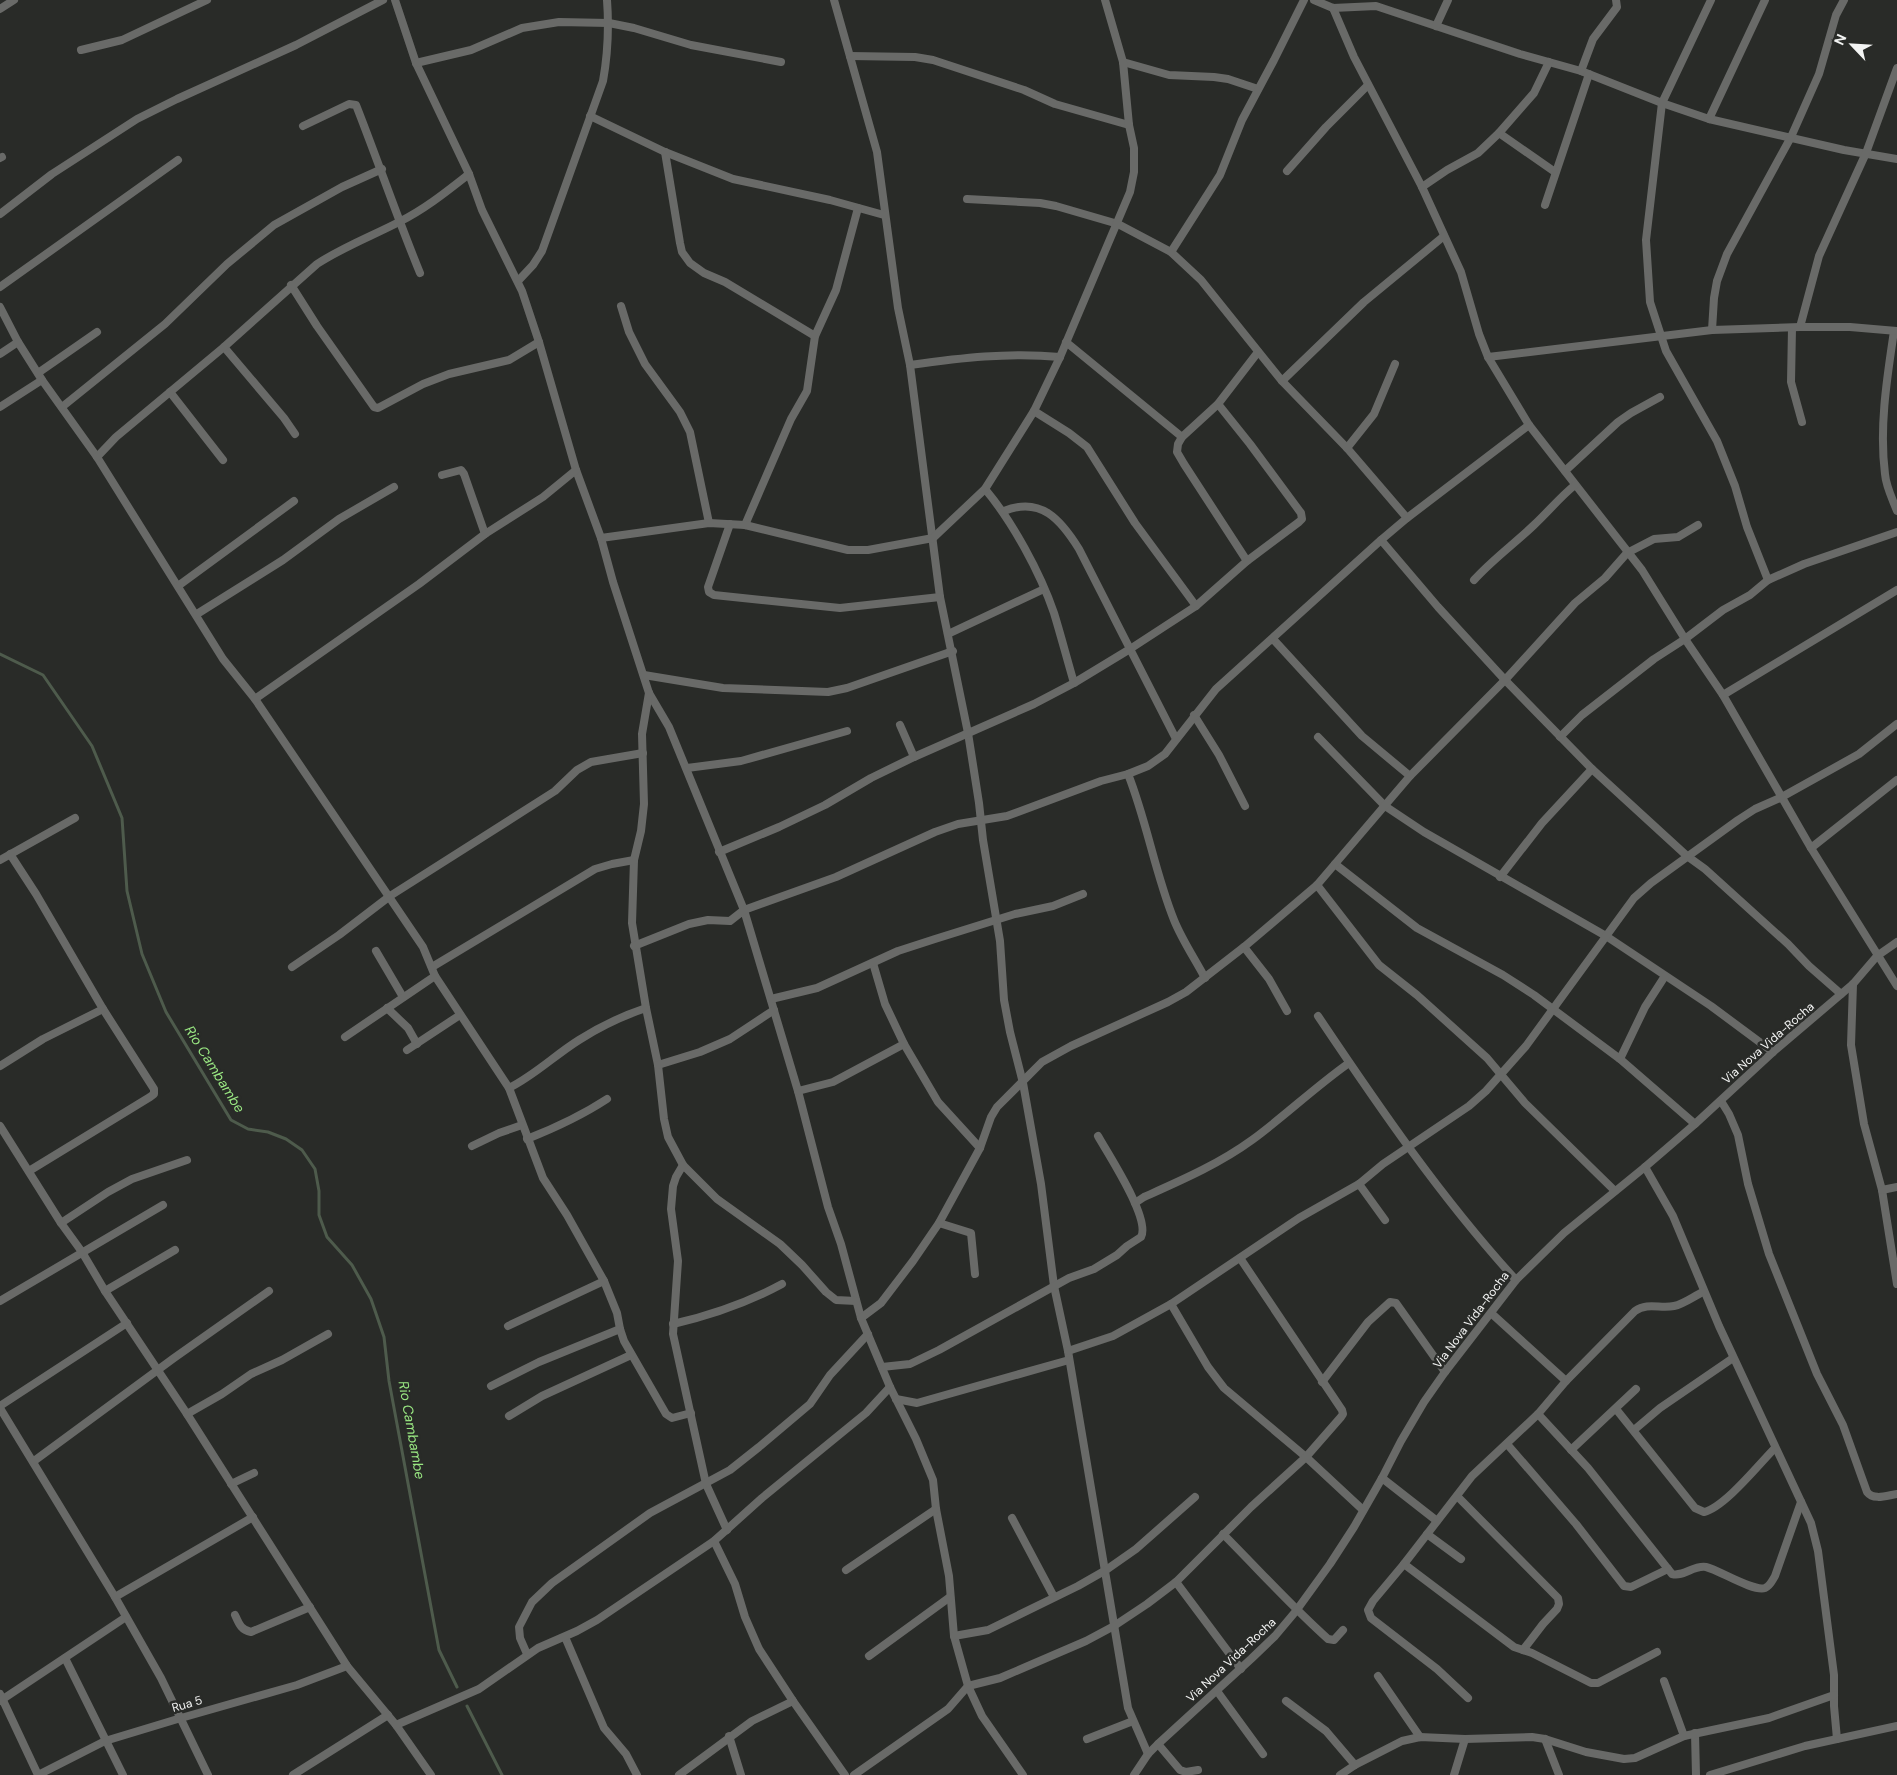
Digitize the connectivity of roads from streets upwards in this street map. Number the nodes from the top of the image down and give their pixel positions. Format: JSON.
{"nodes":[{"id":1,"x":14,"y":0,"type":"edge"},
{"id":2,"x":207,"y":0,"type":"edge"},
{"id":3,"x":383,"y":0,"type":"edge"},
{"id":4,"x":395,"y":0,"type":"edge"},
{"id":5,"x":607,"y":0,"type":"edge"},
{"id":6,"x":834,"y":0,"type":"edge"},
{"id":7,"x":1106,"y":0,"type":"edge"},
{"id":8,"x":1304,"y":0,"type":"edge"},
{"id":9,"x":1314,"y":0,"type":"edge"},
{"id":10,"x":1448,"y":0,"type":"edge"},
{"id":11,"x":1616,"y":0,"type":"edge"},
{"id":12,"x":1711,"y":0,"type":"edge"},
{"id":13,"x":1765,"y":0,"type":"edge"},
{"id":14,"x":1844,"y":0,"type":"edge"},
{"id":15,"x":1378,"y":3,"type":"edge"},
{"id":16,"x":1333,"y":8,"type":"junction"},
{"id":17,"x":0,"y":9,"type":"edge"},
{"id":18,"x":608,"y":24,"type":"junction"},
{"id":19,"x":1436,"y":26,"type":"junction"},
{"id":20,"x":82,"y":50,"type":"dead end"},
{"id":21,"x":850,"y":56,"type":"junction"},
{"id":22,"x":781,"y":62,"type":"dead end"},
{"id":23,"x":1123,"y":62,"type":"junction"},
{"id":24,"x":1550,"y":62,"type":"junction"},
{"id":25,"x":416,"y":63,"type":"junction"},
{"id":26,"x":1897,"y":68,"type":"edge"},
{"id":27,"x":1581,"y":71,"type":"junction"},
{"id":28,"x":1589,"y":74,"type":"junction"},
{"id":29,"x":1368,"y":85,"type":"junction"},
{"id":30,"x":1258,"y":89,"type":"junction"},
{"id":31,"x":1662,"y":103,"type":"junction"},
{"id":32,"x":590,"y":116,"type":"junction"},
{"id":33,"x":1709,"y":119,"type":"junction"},
{"id":34,"x":1129,"y":124,"type":"junction"},
{"id":35,"x":303,"y":126,"type":"dead end"},
{"id":36,"x":1499,"y":133,"type":"junction"},
{"id":37,"x":1791,"y":137,"type":"junction"},
{"id":38,"x":665,"y":152,"type":"junction"},
{"id":39,"x":1866,"y":153,"type":"junction"},
{"id":40,"x":1897,"y":159,"type":"edge"},
{"id":41,"x":178,"y":160,"type":"dead end"},
{"id":42,"x":382,"y":169,"type":"junction"},
{"id":43,"x":1288,"y":171,"type":"dead end"},
{"id":44,"x":1555,"y":172,"type":"junction"},
{"id":45,"x":469,"y":174,"type":"junction"},
{"id":46,"x":1422,"y":187,"type":"junction"},
{"id":47,"x":967,"y":199,"type":"dead end"},
{"id":48,"x":1545,"y":206,"type":"dead end"},
{"id":49,"x":858,"y":208,"type":"junction"},
{"id":50,"x":0,"y":214,"type":"edge"},
{"id":51,"x":884,"y":215,"type":"junction"},
{"id":52,"x":399,"y":222,"type":"junction"},
{"id":53,"x":1118,"y":224,"type":"junction"},
{"id":54,"x":1444,"y":236,"type":"junction"},
{"id":55,"x":1171,"y":252,"type":"junction"},
{"id":56,"x":420,"y":273,"type":"dead end"},
{"id":57,"x":518,"y":281,"type":"junction"},
{"id":58,"x":291,"y":285,"type":"junction"},
{"id":59,"x":0,"y":287,"type":"edge"},
{"id":60,"x":620,"y":306,"type":"dead end"},
{"id":61,"x":0,"y":307,"type":"edge"},
{"id":62,"x":1796,"y":327,"type":"junction"},
{"id":63,"x":1712,"y":330,"type":"junction"},
{"id":64,"x":1896,"y":331,"type":"edge"},
{"id":65,"x":97,"y":332,"type":"dead end"},
{"id":66,"x":814,"y":336,"type":"junction"},
{"id":67,"x":1661,"y":336,"type":"junction"},
{"id":68,"x":18,"y":342,"type":"junction"},
{"id":69,"x":539,"y":342,"type":"junction"},
{"id":70,"x":1066,"y":342,"type":"junction"},
{"id":71,"x":224,"y":347,"type":"junction"},
{"id":72,"x":1258,"y":352,"type":"junction"},
{"id":73,"x":0,"y":354,"type":"edge"},
{"id":74,"x":1060,"y":357,"type":"junction"},
{"id":75,"x":1488,"y":357,"type":"junction"},
{"id":76,"x":1395,"y":364,"type":"dead end"},
{"id":77,"x":910,"y":365,"type":"junction"},
{"id":78,"x":38,"y":373,"type":"junction"},
{"id":79,"x":42,"y":380,"type":"junction"},
{"id":80,"x":1282,"y":381,"type":"junction"},
{"id":81,"x":170,"y":392,"type":"junction"},
{"id":82,"x":1660,"y":397,"type":"dead end"},
{"id":83,"x":1218,"y":404,"type":"junction"},
{"id":84,"x":0,"y":407,"type":"edge"},
{"id":85,"x":62,"y":407,"type":"junction"},
{"id":86,"x":1034,"y":412,"type":"junction"},
{"id":87,"x":1802,"y":422,"type":"dead end"},
{"id":88,"x":1529,"y":425,"type":"junction"},
{"id":89,"x":295,"y":434,"type":"dead end"},
{"id":90,"x":1182,"y":437,"type":"junction"},
{"id":91,"x":1347,"y":448,"type":"junction"},
{"id":92,"x":97,"y":457,"type":"junction"},
{"id":93,"x":223,"y":460,"type":"dead end"},
{"id":94,"x":576,"y":470,"type":"junction"},
{"id":95,"x":1565,"y":472,"type":"junction"},
{"id":96,"x":442,"y":476,"type":"dead end"},
{"id":97,"x":1576,"y":485,"type":"junction"},
{"id":98,"x":394,"y":487,"type":"dead end"},
{"id":99,"x":985,"y":489,"type":"junction"},
{"id":100,"x":294,"y":501,"type":"dead end"},
{"id":101,"x":1004,"y":511,"type":"junction"},
{"id":102,"x":1897,"y":511,"type":"edge"},
{"id":103,"x":1407,"y":518,"type":"junction"},
{"id":104,"x":709,"y":523,"type":"junction"},
{"id":105,"x":730,"y":524,"type":"junction"},
{"id":106,"x":1698,"y":524,"type":"dead end"},
{"id":107,"x":745,"y":525,"type":"junction"},
{"id":108,"x":1897,"y":532,"type":"edge"},
{"id":109,"x":485,"y":534,"type":"junction"},
{"id":110,"x":602,"y":538,"type":"junction"},
{"id":111,"x":932,"y":538,"type":"junction"},
{"id":112,"x":1382,"y":540,"type":"junction"},
{"id":113,"x":1627,"y":553,"type":"junction"},
{"id":114,"x":1247,"y":561,"type":"junction"},
{"id":115,"x":1474,"y":580,"type":"dead end"},
{"id":116,"x":1768,"y":580,"type":"junction"},
{"id":117,"x":178,"y":586,"type":"junction"},
{"id":118,"x":1044,"y":589,"type":"junction"},
{"id":119,"x":1897,"y":590,"type":"edge"},
{"id":120,"x":940,"y":598,"type":"junction"},
{"id":121,"x":1196,"y":606,"type":"junction"},
{"id":122,"x":197,"y":614,"type":"junction"},
{"id":123,"x":948,"y":634,"type":"junction"},
{"id":124,"x":1273,"y":639,"type":"junction"},
{"id":125,"x":1685,"y":639,"type":"junction"},
{"id":126,"x":1130,"y":649,"type":"junction"},
{"id":127,"x":953,"y":651,"type":"junction"},
{"id":128,"x":644,"y":675,"type":"junction"},
{"id":129,"x":1505,"y":680,"type":"junction"},
{"id":130,"x":1074,"y":683,"type":"junction"},
{"id":131,"x":648,"y":694,"type":"junction"},
{"id":132,"x":1723,"y":695,"type":"junction"},
{"id":133,"x":255,"y":699,"type":"junction"},
{"id":134,"x":1194,"y":715,"type":"junction"},
{"id":135,"x":1897,"y":724,"type":"edge"},
{"id":136,"x":900,"y":725,"type":"dead end"},
{"id":137,"x":847,"y":731,"type":"dead end"},
{"id":138,"x":968,"y":733,"type":"junction"},
{"id":139,"x":1318,"y":737,"type":"dead end"},
{"id":140,"x":1560,"y":737,"type":"junction"},
{"id":141,"x":1176,"y":739,"type":"junction"},
{"id":142,"x":643,"y":752,"type":"junction"},
{"id":143,"x":914,"y":757,"type":"junction"},
{"id":144,"x":686,"y":768,"type":"junction"},
{"id":145,"x":1592,"y":769,"type":"junction"},
{"id":146,"x":1128,"y":774,"type":"junction"},
{"id":147,"x":1410,"y":776,"type":"junction"},
{"id":148,"x":1897,"y":780,"type":"edge"},
{"id":149,"x":1780,"y":798,"type":"junction"},
{"id":150,"x":1245,"y":806,"type":"dead end"},
{"id":151,"x":1385,"y":806,"type":"junction"},
{"id":152,"x":75,"y":818,"type":"dead end"},
{"id":153,"x":981,"y":822,"type":"junction"},
{"id":154,"x":1811,"y":848,"type":"junction"},
{"id":155,"x":719,"y":852,"type":"junction"},
{"id":156,"x":10,"y":854,"type":"junction"},
{"id":157,"x":1687,"y":856,"type":"junction"},
{"id":158,"x":0,"y":860,"type":"edge"},
{"id":159,"x":634,"y":860,"type":"junction"},
{"id":160,"x":1335,"y":864,"type":"junction"},
{"id":161,"x":1500,"y":877,"type":"junction"},
{"id":162,"x":1317,"y":885,"type":"junction"},
{"id":163,"x":1083,"y":894,"type":"dead end"},
{"id":164,"x":390,"y":896,"type":"junction"},
{"id":165,"x":744,"y":910,"type":"junction"},
{"id":166,"x":996,"y":919,"type":"junction"},
{"id":167,"x":1606,"y":936,"type":"junction"},
{"id":168,"x":1897,"y":942,"type":"edge"},
{"id":169,"x":634,"y":946,"type":"junction"},
{"id":170,"x":1244,"y":947,"type":"junction"},
{"id":171,"x":376,"y":951,"type":"dead end"},
{"id":172,"x":1877,"y":956,"type":"junction"},
{"id":173,"x":873,"y":963,"type":"junction"},
{"id":174,"x":292,"y":967,"type":"dead end"},
{"id":175,"x":432,"y":967,"type":"junction"},
{"id":176,"x":435,"y":976,"type":"junction"},
{"id":177,"x":1665,"y":976,"type":"junction"},
{"id":178,"x":1205,"y":978,"type":"junction"},
{"id":179,"x":1854,"y":984,"type":"junction"},
{"id":180,"x":1897,"y":986,"type":"edge"},
{"id":181,"x":1841,"y":994,"type":"junction"},
{"id":182,"x":403,"y":996,"type":"junction"},
{"id":183,"x":771,"y":999,"type":"junction"},
{"id":184,"x":387,"y":1008,"type":"junction"},
{"id":185,"x":646,"y":1008,"type":"junction"},
{"id":186,"x":103,"y":1009,"type":"junction"},
{"id":187,"x":774,"y":1010,"type":"junction"},
{"id":188,"x":1553,"y":1010,"type":"junction"},
{"id":189,"x":1287,"y":1011,"type":"dead end"},
{"id":190,"x":460,"y":1016,"type":"junction"},
{"id":191,"x":1318,"y":1016,"type":"dead end"},
{"id":192,"x":345,"y":1037,"type":"dead end"},
{"id":193,"x":417,"y":1044,"type":"junction"},
{"id":194,"x":904,"y":1044,"type":"junction"},
{"id":195,"x":407,"y":1050,"type":"dead end"},
{"id":196,"x":1773,"y":1052,"type":"junction"},
{"id":197,"x":1620,"y":1059,"type":"junction"},
{"id":198,"x":1349,"y":1063,"type":"junction"},
{"id":199,"x":658,"y":1065,"type":"junction"},
{"id":200,"x":0,"y":1066,"type":"edge"},
{"id":201,"x":1501,"y":1074,"type":"junction"},
{"id":202,"x":1023,"y":1083,"type":"junction"},
{"id":203,"x":509,"y":1088,"type":"junction"},
{"id":204,"x":798,"y":1090,"type":"junction"},
{"id":205,"x":607,"y":1099,"type":"dead end"},
{"id":206,"x":1720,"y":1100,"type":"junction"},
{"id":207,"x":1695,"y":1124,"type":"junction"},
{"id":208,"x":522,"y":1125,"type":"junction"},
{"id":209,"x":1,"y":1130,"type":"edge"},
{"id":210,"x":1098,"y":1136,"type":"dead end"},
{"id":211,"x":527,"y":1139,"type":"junction"},
{"id":212,"x":472,"y":1146,"type":"dead end"},
{"id":213,"x":1410,"y":1147,"type":"junction"},
{"id":214,"x":980,"y":1148,"type":"junction"},
{"id":215,"x":187,"y":1160,"type":"dead end"},
{"id":216,"x":683,"y":1165,"type":"junction"},
{"id":217,"x":1645,"y":1167,"type":"junction"},
{"id":218,"x":29,"y":1171,"type":"junction"},
{"id":219,"x":1359,"y":1184,"type":"junction"},
{"id":220,"x":1897,"y":1187,"type":"edge"},
{"id":221,"x":1882,"y":1190,"type":"junction"},
{"id":222,"x":1615,"y":1191,"type":"junction"},
{"id":223,"x":1135,"y":1203,"type":"junction"},
{"id":224,"x":163,"y":1205,"type":"dead end"},
{"id":225,"x":1385,"y":1220,"type":"dead end"},
{"id":226,"x":939,"y":1222,"type":"junction"},
{"id":227,"x":61,"y":1223,"type":"junction"},
{"id":228,"x":174,"y":1250,"type":"dead end"},
{"id":229,"x":82,"y":1252,"type":"junction"},
{"id":230,"x":1240,"y":1258,"type":"junction"},
{"id":231,"x":975,"y":1274,"type":"dead end"},
{"id":232,"x":1516,"y":1280,"type":"junction"},
{"id":233,"x":604,"y":1281,"type":"junction"},
{"id":234,"x":782,"y":1284,"type":"dead end"},
{"id":235,"x":1897,"y":1284,"type":"edge"},
{"id":236,"x":1054,"y":1286,"type":"junction"},
{"id":237,"x":105,"y":1290,"type":"junction"},
{"id":238,"x":269,"y":1291,"type":"dead end"},
{"id":239,"x":1703,"y":1292,"type":"junction"},
{"id":240,"x":0,"y":1301,"type":"edge"},
{"id":241,"x":856,"y":1301,"type":"junction"},
{"id":242,"x":1171,"y":1304,"type":"junction"},
{"id":243,"x":1491,"y":1313,"type":"junction"},
{"id":244,"x":861,"y":1318,"type":"junction"},
{"id":245,"x":127,"y":1323,"type":"junction"},
{"id":246,"x":673,"y":1324,"type":"junction"},
{"id":247,"x":508,"y":1326,"type":"dead end"},
{"id":248,"x":620,"y":1329,"type":"junction"},
{"id":249,"x":328,"y":1334,"type":"dead end"},
{"id":250,"x":868,"y":1334,"type":"junction"},
{"id":251,"x":1068,"y":1351,"type":"junction"},
{"id":252,"x":631,"y":1355,"type":"junction"},
{"id":253,"x":1733,"y":1358,"type":"junction"},
{"id":254,"x":1069,"y":1360,"type":"junction"},
{"id":255,"x":882,"y":1367,"type":"junction"},
{"id":256,"x":158,"y":1371,"type":"junction"},
{"id":257,"x":1445,"y":1372,"type":"junction"},
{"id":258,"x":1566,"y":1381,"type":"junction"},
{"id":259,"x":1322,"y":1382,"type":"junction"},
{"id":260,"x":491,"y":1386,"type":"dead end"},
{"id":261,"x":890,"y":1387,"type":"junction"},
{"id":262,"x":1636,"y":1389,"type":"dead end"},
{"id":263,"x":896,"y":1399,"type":"junction"},
{"id":264,"x":0,"y":1407,"type":"edge"},
{"id":265,"x":1616,"y":1409,"type":"junction"},
{"id":266,"x":187,"y":1414,"type":"junction"},
{"id":267,"x":691,"y":1414,"type":"junction"},
{"id":268,"x":1538,"y":1414,"type":"junction"},
{"id":269,"x":509,"y":1416,"type":"dead end"},
{"id":270,"x":1634,"y":1430,"type":"junction"},
{"id":271,"x":1507,"y":1444,"type":"junction"},
{"id":272,"x":1775,"y":1448,"type":"junction"},
{"id":273,"x":1571,"y":1450,"type":"junction"},
{"id":274,"x":1306,"y":1457,"type":"junction"},
{"id":275,"x":34,"y":1461,"type":"junction"},
{"id":276,"x":254,"y":1473,"type":"dead end"},
{"id":277,"x":1382,"y":1478,"type":"junction"},
{"id":278,"x":231,"y":1484,"type":"junction"},
{"id":279,"x":706,"y":1484,"type":"junction"},
{"id":280,"x":1897,"y":1494,"type":"edge"},
{"id":281,"x":1457,"y":1496,"type":"junction"},
{"id":282,"x":1195,"y":1497,"type":"dead end"},
{"id":283,"x":1801,"y":1502,"type":"junction"},
{"id":284,"x":936,"y":1509,"type":"junction"},
{"id":285,"x":1363,"y":1510,"type":"junction"},
{"id":286,"x":253,"y":1517,"type":"junction"},
{"id":287,"x":1012,"y":1518,"type":"dead end"},
{"id":288,"x":1437,"y":1521,"type":"junction"},
{"id":289,"x":727,"y":1530,"type":"junction"},
{"id":290,"x":1223,"y":1534,"type":"junction"},
{"id":291,"x":1426,"y":1534,"type":"junction"},
{"id":292,"x":714,"y":1541,"type":"junction"},
{"id":293,"x":1461,"y":1559,"type":"dead end"},
{"id":294,"x":1404,"y":1564,"type":"junction"},
{"id":295,"x":1668,"y":1569,"type":"junction"},
{"id":296,"x":846,"y":1570,"type":"dead end"},
{"id":297,"x":1106,"y":1570,"type":"junction"},
{"id":298,"x":1176,"y":1582,"type":"junction"},
{"id":299,"x":115,"y":1597,"type":"junction"},
{"id":300,"x":950,"y":1597,"type":"junction"},
{"id":301,"x":1054,"y":1597,"type":"junction"},
{"id":302,"x":310,"y":1608,"type":"junction"},
{"id":303,"x":1296,"y":1611,"type":"junction"},
{"id":304,"x":235,"y":1616,"type":"dead end"},
{"id":305,"x":126,"y":1617,"type":"junction"},
{"id":306,"x":1114,"y":1626,"type":"junction"},
{"id":307,"x":1343,"y":1630,"type":"dead end"},
{"id":308,"x":954,"y":1636,"type":"junction"},
{"id":309,"x":565,"y":1637,"type":"junction"},
{"id":310,"x":1523,"y":1650,"type":"junction"},
{"id":311,"x":1657,"y":1652,"type":"dead end"},
{"id":312,"x":527,"y":1654,"type":"junction"},
{"id":313,"x":869,"y":1656,"type":"dead end"},
{"id":314,"x":65,"y":1658,"type":"junction"},
{"id":315,"x":347,"y":1666,"type":"junction"},
{"id":316,"x":1241,"y":1669,"type":"junction"},
{"id":317,"x":1378,"y":1676,"type":"dead end"},
{"id":318,"x":1664,"y":1681,"type":"dead end"},
{"id":319,"x":968,"y":1686,"type":"junction"},
{"id":320,"x":1216,"y":1691,"type":"junction"},
{"id":321,"x":1834,"y":1695,"type":"junction"},
{"id":322,"x":1,"y":1698,"type":"edge"},
{"id":323,"x":1468,"y":1698,"type":"dead end"},
{"id":324,"x":793,"y":1701,"type":"junction"},
{"id":325,"x":1286,"y":1701,"type":"dead end"},
{"id":326,"x":388,"y":1715,"type":"junction"},
{"id":327,"x":181,"y":1718,"type":"junction"},
{"id":328,"x":1133,"y":1721,"type":"junction"},
{"id":329,"x":396,"y":1725,"type":"junction"},
{"id":330,"x":1897,"y":1726,"type":"edge"},
{"id":331,"x":1695,"y":1733,"type":"junction"},
{"id":332,"x":730,"y":1736,"type":"junction"},
{"id":333,"x":1684,"y":1736,"type":"junction"},
{"id":334,"x":1420,"y":1737,"type":"junction"},
{"id":335,"x":1087,"y":1739,"type":"dead end"},
{"id":336,"x":1465,"y":1739,"type":"junction"},
{"id":337,"x":1545,"y":1739,"type":"junction"},
{"id":338,"x":1837,"y":1740,"type":"junction"},
{"id":339,"x":105,"y":1741,"type":"junction"},
{"id":340,"x":1158,"y":1744,"type":"junction"},
{"id":341,"x":1148,"y":1754,"type":"junction"},
{"id":342,"x":1262,"y":1754,"type":"dead end"},
{"id":343,"x":1356,"y":1765,"type":"junction"},
{"id":344,"x":1198,"y":1770,"type":"dead end"},
{"id":345,"x":52,"y":1772,"type":"edge"},
{"id":346,"x":38,"y":1775,"type":"edge"},
{"id":347,"x":123,"y":1775,"type":"edge"},
{"id":348,"x":208,"y":1775,"type":"edge"},
{"id":349,"x":294,"y":1775,"type":"edge"},
{"id":350,"x":431,"y":1775,"type":"edge"},
{"id":351,"x":637,"y":1775,"type":"edge"},
{"id":352,"x":679,"y":1775,"type":"edge"},
{"id":353,"x":741,"y":1775,"type":"edge"},
{"id":354,"x":845,"y":1775,"type":"edge"},
{"id":355,"x":854,"y":1775,"type":"edge"},
{"id":356,"x":1022,"y":1775,"type":"edge"},
{"id":357,"x":1134,"y":1775,"type":"edge"},
{"id":358,"x":1340,"y":1775,"type":"edge"},
{"id":359,"x":1454,"y":1775,"type":"edge"},
{"id":360,"x":1559,"y":1775,"type":"edge"},
{"id":361,"x":1696,"y":1775,"type":"edge"},
{"id":362,"x":1710,"y":1775,"type":"edge"}],
"edges":[{"from":1,"to":17,"type":"street"},
{"from":2,"to":20,"type":"street"},
{"from":3,"to":50,"type":"street"},
{"from":4,"to":25,"type":"street"},
{"from":5,"to":18,"type":"street"},
{"from":6,"to":21,"type":"street"},
{"from":7,"to":23,"type":"street"},
{"from":8,"to":30,"type":"street"},
{"from":9,"to":16,"type":"street"},
{"from":10,"to":19,"type":"street"},
{"from":11,"to":27,"type":"street"},
{"from":12,"to":31,"type":"street"},
{"from":13,"to":33,"type":"street"},
{"from":14,"to":37,"type":"street"},
{"from":15,"to":16,"type":"street"},
{"from":15,"to":19,"type":"street"},
{"from":16,"to":29,"type":"street"},
{"from":18,"to":22,"type":"street"},
{"from":18,"to":25,"type":"street"},
{"from":18,"to":32,"type":"street"},
{"from":19,"to":24,"type":"street"},
{"from":21,"to":34,"type":"street"},
{"from":21,"to":51,"type":"street"},
{"from":23,"to":30,"type":"street"},
{"from":23,"to":34,"type":"street"},
{"from":24,"to":27,"type":"street"},
{"from":24,"to":36,"type":"street"},
{"from":25,"to":45,"type":"street"},
{"from":26,"to":39,"type":"street"},
{"from":27,"to":28,"type":"street"},
{"from":28,"to":31,"type":"street"},
{"from":28,"to":44,"type":"street"},
{"from":29,"to":43,"type":"street"},
{"from":29,"to":46,"type":"street"},
{"from":30,"to":55,"type":"street"},
{"from":31,"to":33,"type":"street"},
{"from":31,"to":67,"type":"street"},
{"from":32,"to":38,"type":"street"},
{"from":32,"to":57,"type":"street"},
{"from":33,"to":37,"type":"street"},
{"from":34,"to":53,"type":"street"},
{"from":35,"to":42,"type":"street"},
{"from":36,"to":44,"type":"street"},
{"from":36,"to":46,"type":"street"},
{"from":37,"to":39,"type":"street"},
{"from":37,"to":63,"type":"street"},
{"from":38,"to":49,"type":"street"},
{"from":38,"to":66,"type":"street"},
{"from":39,"to":40,"type":"street"},
{"from":39,"to":62,"type":"street"},
{"from":41,"to":59,"type":"street"},
{"from":42,"to":52,"type":"street"},
{"from":42,"to":85,"type":"street"},
{"from":44,"to":48,"type":"street"},
{"from":45,"to":52,"type":"street"},
{"from":45,"to":57,"type":"street"},
{"from":46,"to":54,"type":"street"},
{"from":47,"to":53,"type":"street"},
{"from":49,"to":51,"type":"street"},
{"from":49,"to":66,"type":"street"},
{"from":51,"to":77,"type":"street"},
{"from":52,"to":56,"type":"street"},
{"from":52,"to":58,"type":"street"},
{"from":53,"to":55,"type":"street"},
{"from":53,"to":70,"type":"street"},
{"from":54,"to":75,"type":"street"},
{"from":54,"to":80,"type":"street"},
{"from":55,"to":72,"type":"street"},
{"from":57,"to":69,"type":"street"},
{"from":58,"to":69,"type":"street"},
{"from":58,"to":71,"type":"street"},
{"from":60,"to":104,"type":"street"},
{"from":61,"to":68,"type":"street"},
{"from":62,"to":63,"type":"street"},
{"from":62,"to":64,"type":"street"},
{"from":62,"to":87,"type":"street"},
{"from":63,"to":67,"type":"street"},
{"from":64,"to":102,"type":"street"},
{"from":65,"to":78,"type":"street"},
{"from":66,"to":107,"type":"street"},
{"from":67,"to":75,"type":"street"},
{"from":67,"to":116,"type":"street"},
{"from":68,"to":73,"type":"street"},
{"from":68,"to":78,"type":"street"},
{"from":69,"to":94,"type":"street"},
{"from":70,"to":74,"type":"street"},
{"from":70,"to":90,"type":"street"},
{"from":71,"to":81,"type":"street"},
{"from":71,"to":89,"type":"street"},
{"from":72,"to":80,"type":"street"},
{"from":72,"to":83,"type":"street"},
{"from":74,"to":77,"type":"street"},
{"from":74,"to":86,"type":"street"},
{"from":75,"to":88,"type":"street"},
{"from":76,"to":91,"type":"street"},
{"from":77,"to":111,"type":"street"},
{"from":78,"to":79,"type":"street"},
{"from":79,"to":84,"type":"street"},
{"from":79,"to":85,"type":"street"},
{"from":80,"to":91,"type":"street"},
{"from":81,"to":92,"type":"street"},
{"from":81,"to":93,"type":"street"},
{"from":82,"to":95,"type":"street"},
{"from":83,"to":90,"type":"street"},
{"from":83,"to":114,"type":"street"},
{"from":85,"to":92,"type":"street"},
{"from":86,"to":99,"type":"street"},
{"from":86,"to":121,"type":"street"},
{"from":88,"to":95,"type":"street"},
{"from":88,"to":103,"type":"street"},
{"from":90,"to":114,"type":"street"},
{"from":91,"to":103,"type":"street"},
{"from":92,"to":117,"type":"street"},
{"from":94,"to":109,"type":"street"},
{"from":94,"to":110,"type":"street"},
{"from":95,"to":97,"type":"street"},
{"from":96,"to":109,"type":"street"},
{"from":97,"to":113,"type":"street"},
{"from":97,"to":115,"type":"street"},
{"from":98,"to":122,"type":"street"},
{"from":99,"to":101,"type":"street"},
{"from":99,"to":111,"type":"street"},
{"from":100,"to":117,"type":"street"},
{"from":101,"to":118,"type":"street"},
{"from":101,"to":126,"type":"street"},
{"from":103,"to":112,"type":"street"},
{"from":104,"to":105,"type":"street"},
{"from":104,"to":110,"type":"street"},
{"from":105,"to":107,"type":"street"},
{"from":105,"to":120,"type":"street"},
{"from":106,"to":113,"type":"street"},
{"from":107,"to":111,"type":"street"},
{"from":108,"to":116,"type":"street"},
{"from":109,"to":133,"type":"street"},
{"from":110,"to":128,"type":"street"},
{"from":111,"to":120,"type":"street"},
{"from":112,"to":124,"type":"street"},
{"from":112,"to":129,"type":"street"},
{"from":113,"to":125,"type":"street"},
{"from":113,"to":129,"type":"street"},
{"from":114,"to":121,"type":"street"},
{"from":116,"to":125,"type":"street"},
{"from":117,"to":122,"type":"street"},
{"from":118,"to":123,"type":"street"},
{"from":118,"to":130,"type":"street"},
{"from":119,"to":132,"type":"street"},
{"from":120,"to":123,"type":"street"},
{"from":121,"to":126,"type":"street"},
{"from":122,"to":133,"type":"street"},
{"from":123,"to":127,"type":"street"},
{"from":124,"to":134,"type":"street"},
{"from":124,"to":147,"type":"street"},
{"from":125,"to":132,"type":"street"},
{"from":125,"to":140,"type":"street"},
{"from":126,"to":130,"type":"street"},
{"from":126,"to":141,"type":"street"},
{"from":127,"to":128,"type":"street"},
{"from":127,"to":138,"type":"street"},
{"from":128,"to":131,"type":"street"},
{"from":129,"to":140,"type":"street"},
{"from":129,"to":147,"type":"street"},
{"from":130,"to":138,"type":"street"},
{"from":131,"to":142,"type":"street"},
{"from":131,"to":144,"type":"street"},
{"from":132,"to":149,"type":"street"},
{"from":133,"to":164,"type":"street"},
{"from":134,"to":141,"type":"street"},
{"from":134,"to":150,"type":"street"},
{"from":135,"to":149,"type":"street"},
{"from":136,"to":143,"type":"street"},
{"from":137,"to":144,"type":"street"},
{"from":138,"to":143,"type":"street"},
{"from":138,"to":153,"type":"street"},
{"from":139,"to":151,"type":"street"},
{"from":140,"to":145,"type":"street"},
{"from":141,"to":146,"type":"street"},
{"from":142,"to":159,"type":"street"},
{"from":142,"to":164,"type":"street"},
{"from":143,"to":155,"type":"street"},
{"from":144,"to":155,"type":"street"},
{"from":145,"to":157,"type":"street"},
{"from":145,"to":161,"type":"street"},
{"from":146,"to":153,"type":"street"},
{"from":146,"to":178,"type":"street"},
{"from":147,"to":151,"type":"street"},
{"from":148,"to":154,"type":"street"},
{"from":149,"to":154,"type":"street"},
{"from":149,"to":157,"type":"street"},
{"from":151,"to":160,"type":"street"},
{"from":151,"to":161,"type":"street"},
{"from":152,"to":156,"type":"street"},
{"from":153,"to":165,"type":"street"},
{"from":153,"to":166,"type":"street"},
{"from":154,"to":172,"type":"street"},
{"from":155,"to":165,"type":"street"},
{"from":156,"to":158,"type":"street"},
{"from":156,"to":186,"type":"street"},
{"from":157,"to":167,"type":"street"},
{"from":157,"to":181,"type":"street"},
{"from":159,"to":169,"type":"street"},
{"from":159,"to":175,"type":"street"},
{"from":160,"to":162,"type":"street"},
{"from":160,"to":188,"type":"street"},
{"from":161,"to":167,"type":"street"},
{"from":162,"to":170,"type":"street"},
{"from":162,"to":201,"type":"street"},
{"from":163,"to":166,"type":"street"},
{"from":164,"to":174,"type":"street"},
{"from":164,"to":175,"type":"street"},
{"from":165,"to":169,"type":"street"},
{"from":165,"to":183,"type":"street"},
{"from":166,"to":173,"type":"street"},
{"from":166,"to":202,"type":"street"},
{"from":167,"to":177,"type":"street"},
{"from":167,"to":188,"type":"street"},
{"from":168,"to":172,"type":"street","name":"Via Nova Vida-Rocha"},
{"from":169,"to":185,"type":"street"},
{"from":170,"to":178,"type":"street"},
{"from":170,"to":189,"type":"street"},
{"from":171,"to":182,"type":"street"},
{"from":172,"to":179,"type":"street","name":"Via Nova Vida-Rocha"},
{"from":172,"to":180,"type":"street"},
{"from":173,"to":183,"type":"street"},
{"from":173,"to":194,"type":"street"},
{"from":175,"to":176,"type":"street"},
{"from":176,"to":182,"type":"street"},
{"from":176,"to":190,"type":"street"},
{"from":177,"to":196,"type":"street"},
{"from":177,"to":197,"type":"street"},
{"from":178,"to":202,"type":"street"},
{"from":179,"to":181,"type":"street","name":"Via Nova Vida-Rocha"},
{"from":179,"to":221,"type":"street"},
{"from":181,"to":196,"type":"street","name":"Via Nova Vida-Rocha"},
{"from":182,"to":184,"type":"street"},
{"from":183,"to":187,"type":"street"},
{"from":184,"to":192,"type":"street"},
{"from":184,"to":193,"type":"street"},
{"from":185,"to":199,"type":"street"},
{"from":185,"to":203,"type":"street"},
{"from":186,"to":200,"type":"street"},
{"from":186,"to":218,"type":"street"},
{"from":187,"to":199,"type":"street"},
{"from":187,"to":204,"type":"street"},
{"from":188,"to":197,"type":"street"},
{"from":188,"to":201,"type":"street"},
{"from":190,"to":193,"type":"street"},
{"from":190,"to":203,"type":"street"},
{"from":191,"to":198,"type":"street"},
{"from":193,"to":195,"type":"street"},
{"from":194,"to":204,"type":"street"},
{"from":194,"to":214,"type":"street"},
{"from":196,"to":206,"type":"street","name":"Via Nova Vida-Rocha"},
{"from":197,"to":207,"type":"street"},
{"from":198,"to":213,"type":"street"},
{"from":198,"to":223,"type":"street"},
{"from":199,"to":216,"type":"street"},
{"from":201,"to":213,"type":"street"},
{"from":201,"to":222,"type":"street"},
{"from":202,"to":214,"type":"street"},
{"from":202,"to":236,"type":"street"},
{"from":203,"to":208,"type":"street"},
{"from":204,"to":241,"type":"street"},
{"from":205,"to":211,"type":"street"},
{"from":206,"to":207,"type":"street","name":"Via Nova Vida-Rocha"},
{"from":206,"to":280,"type":"street"},
{"from":207,"to":217,"type":"street","name":"Via Nova Vida-Rocha"},
{"from":208,"to":211,"type":"street"},
{"from":208,"to":212,"type":"street"},
{"from":209,"to":218,"type":"street"},
{"from":210,"to":223,"type":"street"},
{"from":211,"to":233,"type":"street"},
{"from":213,"to":219,"type":"street"},
{"from":213,"to":232,"type":"street"},
{"from":214,"to":226,"type":"street"},
{"from":215,"to":227,"type":"street"},
{"from":216,"to":241,"type":"street"},
{"from":216,"to":246,"type":"street"},
{"from":217,"to":222,"type":"street","name":"Via Nova Vida-Rocha"},
{"from":217,"to":239,"type":"street"},
{"from":218,"to":227,"type":"street"},
{"from":219,"to":225,"type":"street"},
{"from":219,"to":230,"type":"street"},
{"from":220,"to":221,"type":"street"},
{"from":221,"to":235,"type":"street"},
{"from":222,"to":232,"type":"street","name":"Via Nova Vida-Rocha"},
{"from":223,"to":236,"type":"street"},
{"from":224,"to":229,"type":"street"},
{"from":226,"to":231,"type":"street"},
{"from":226,"to":244,"type":"street"},
{"from":227,"to":229,"type":"street"},
{"from":228,"to":237,"type":"street"},
{"from":229,"to":237,"type":"street"},
{"from":229,"to":240,"type":"street"},
{"from":230,"to":242,"type":"street"},
{"from":230,"to":259,"type":"street"},
{"from":232,"to":243,"type":"street","name":"Via Nova Vida-Rocha"},
{"from":233,"to":247,"type":"street"},
{"from":233,"to":248,"type":"street"},
{"from":234,"to":246,"type":"street"},
{"from":236,"to":251,"type":"street"},
{"from":236,"to":255,"type":"street"},
{"from":237,"to":245,"type":"street"},
{"from":238,"to":256,"type":"street"},
{"from":239,"to":253,"type":"street"},
{"from":239,"to":258,"type":"street"},
{"from":241,"to":244,"type":"street"},
{"from":242,"to":251,"type":"street"},
{"from":242,"to":274,"type":"street"},
{"from":243,"to":257,"type":"street","name":"Via Nova Vida-Rocha"},
{"from":243,"to":258,"type":"street"},
{"from":244,"to":250,"type":"street"},
{"from":245,"to":256,"type":"street"},
{"from":245,"to":264,"type":"street"},
{"from":246,"to":267,"type":"street"},
{"from":248,"to":252,"type":"street"},
{"from":248,"to":260,"type":"street"},
{"from":249,"to":266,"type":"street"},
{"from":250,"to":255,"type":"street"},
{"from":250,"to":279,"type":"street"},
{"from":251,"to":254,"type":"street"},
{"from":252,"to":267,"type":"street"},
{"from":252,"to":269,"type":"street"},
{"from":253,"to":270,"type":"street"},
{"from":253,"to":272,"type":"street"},
{"from":254,"to":263,"type":"street"},
{"from":254,"to":297,"type":"street"},
{"from":255,"to":261,"type":"street"},
{"from":256,"to":266,"type":"street"},
{"from":256,"to":275,"type":"street"},
{"from":257,"to":259,"type":"street"},
{"from":257,"to":277,"type":"street","name":"Via Nova Vida-Rocha"},
{"from":258,"to":268,"type":"street"},
{"from":259,"to":274,"type":"street"},
{"from":261,"to":263,"type":"street"},
{"from":261,"to":289,"type":"street"},
{"from":262,"to":265,"type":"street"},
{"from":263,"to":284,"type":"street"},
{"from":264,"to":275,"type":"street"},
{"from":265,"to":270,"type":"street"},
{"from":265,"to":273,"type":"street"},
{"from":266,"to":278,"type":"street"},
{"from":267,"to":279,"type":"street"},
{"from":268,"to":271,"type":"street"},
{"from":268,"to":273,"type":"street"},
{"from":270,"to":272,"type":"street"},
{"from":271,"to":281,"type":"street"},
{"from":271,"to":295,"type":"street"},
{"from":272,"to":283,"type":"street"},
{"from":273,"to":295,"type":"street"},
{"from":274,"to":285,"type":"street"},
{"from":274,"to":290,"type":"street"},
{"from":275,"to":299,"type":"street"},
{"from":276,"to":278,"type":"street"},
{"from":277,"to":285,"type":"street","name":"Via Nova Vida-Rocha"},
{"from":277,"to":288,"type":"street"},
{"from":278,"to":286,"type":"street"},
{"from":279,"to":289,"type":"street"},
{"from":279,"to":312,"type":"street"},
{"from":281,"to":288,"type":"street"},
{"from":281,"to":310,"type":"street"},
{"from":282,"to":297,"type":"street"},
{"from":283,"to":295,"type":"street"},
{"from":283,"to":321,"type":"street"},
{"from":284,"to":296,"type":"street"},
{"from":284,"to":300,"type":"street"},
{"from":285,"to":303,"type":"street","name":"Via Nova Vida-Rocha"},
{"from":286,"to":299,"type":"street"},
{"from":286,"to":302,"type":"street"},
{"from":287,"to":301,"type":"street"},
{"from":288,"to":291,"type":"street"},
{"from":289,"to":292,"type":"street"},
{"from":290,"to":298,"type":"street"},
{"from":290,"to":303,"type":"street"},
{"from":291,"to":293,"type":"street"},
{"from":291,"to":294,"type":"street"},
{"from":292,"to":309,"type":"street"},
{"from":292,"to":324,"type":"street"},
{"from":294,"to":310,"type":"street"},
{"from":294,"to":323,"type":"street"},
{"from":297,"to":301,"type":"street"},
{"from":297,"to":306,"type":"street"},
{"from":298,"to":306,"type":"street"},
{"from":298,"to":316,"type":"street"},
{"from":299,"to":305,"type":"street"},
{"from":300,"to":308,"type":"street"},
{"from":300,"to":313,"type":"street"},
{"from":301,"to":308,"type":"street"},
{"from":302,"to":304,"type":"street"},
{"from":302,"to":315,"type":"street"},
{"from":303,"to":307,"type":"street"},
{"from":303,"to":316,"type":"street","name":"Via Nova Vida-Rocha"},
{"from":305,"to":314,"type":"street"},
{"from":305,"to":327,"type":"street"},
{"from":306,"to":319,"type":"street"},
{"from":306,"to":328,"type":"street"},
{"from":308,"to":319,"type":"street"},
{"from":309,"to":312,"type":"street"},
{"from":309,"to":351,"type":"street"},
{"from":310,"to":311,"type":"street"},
{"from":312,"to":329,"type":"street"},
{"from":314,"to":322,"type":"street"},
{"from":314,"to":339,"type":"street"},
{"from":315,"to":326,"type":"street"},
{"from":315,"to":327,"type":"street","name":"Rua 5"},
{"from":316,"to":320,"type":"street","name":"Via Nova Vida-Rocha"},
{"from":317,"to":334,"type":"street"},
{"from":318,"to":333,"type":"street"},
{"from":319,"to":355,"type":"street"},
{"from":319,"to":356,"type":"street"},
{"from":320,"to":340,"type":"street","name":"Via Nova Vida-Rocha"},
{"from":320,"to":342,"type":"street"},
{"from":321,"to":331,"type":"street"},
{"from":321,"to":338,"type":"street"},
{"from":322,"to":346,"type":"street"},
{"from":324,"to":332,"type":"street"},
{"from":324,"to":354,"type":"street"},
{"from":325,"to":343,"type":"street"},
{"from":326,"to":329,"type":"street"},
{"from":326,"to":349,"type":"street"},
{"from":327,"to":339,"type":"street","name":"Rua 5"},
{"from":327,"to":348,"type":"street"},
{"from":328,"to":335,"type":"street"},
{"from":328,"to":341,"type":"street"},
{"from":329,"to":350,"type":"street"},
{"from":330,"to":338,"type":"street"},
{"from":331,"to":333,"type":"street"},
{"from":331,"to":361,"type":"street"},
{"from":332,"to":352,"type":"street"},
{"from":332,"to":353,"type":"street"},
{"from":333,"to":337,"type":"street"},
{"from":334,"to":336,"type":"street"},
{"from":334,"to":343,"type":"street"},
{"from":336,"to":337,"type":"street"},
{"from":336,"to":359,"type":"street"},
{"from":337,"to":360,"type":"street"},
{"from":338,"to":362,"type":"street"},
{"from":339,"to":345,"type":"street","name":"Rua 5"},
{"from":339,"to":347,"type":"street"},
{"from":340,"to":341,"type":"street","name":"Via Nova Vida-Rocha"},
{"from":340,"to":344,"type":"street"},
{"from":341,"to":357,"type":"street","name":"Via Nova Vida-Rocha"},
{"from":343,"to":358,"type":"street"},
{"from":345,"to":346,"type":"street","name":"Rua 5"}]}
